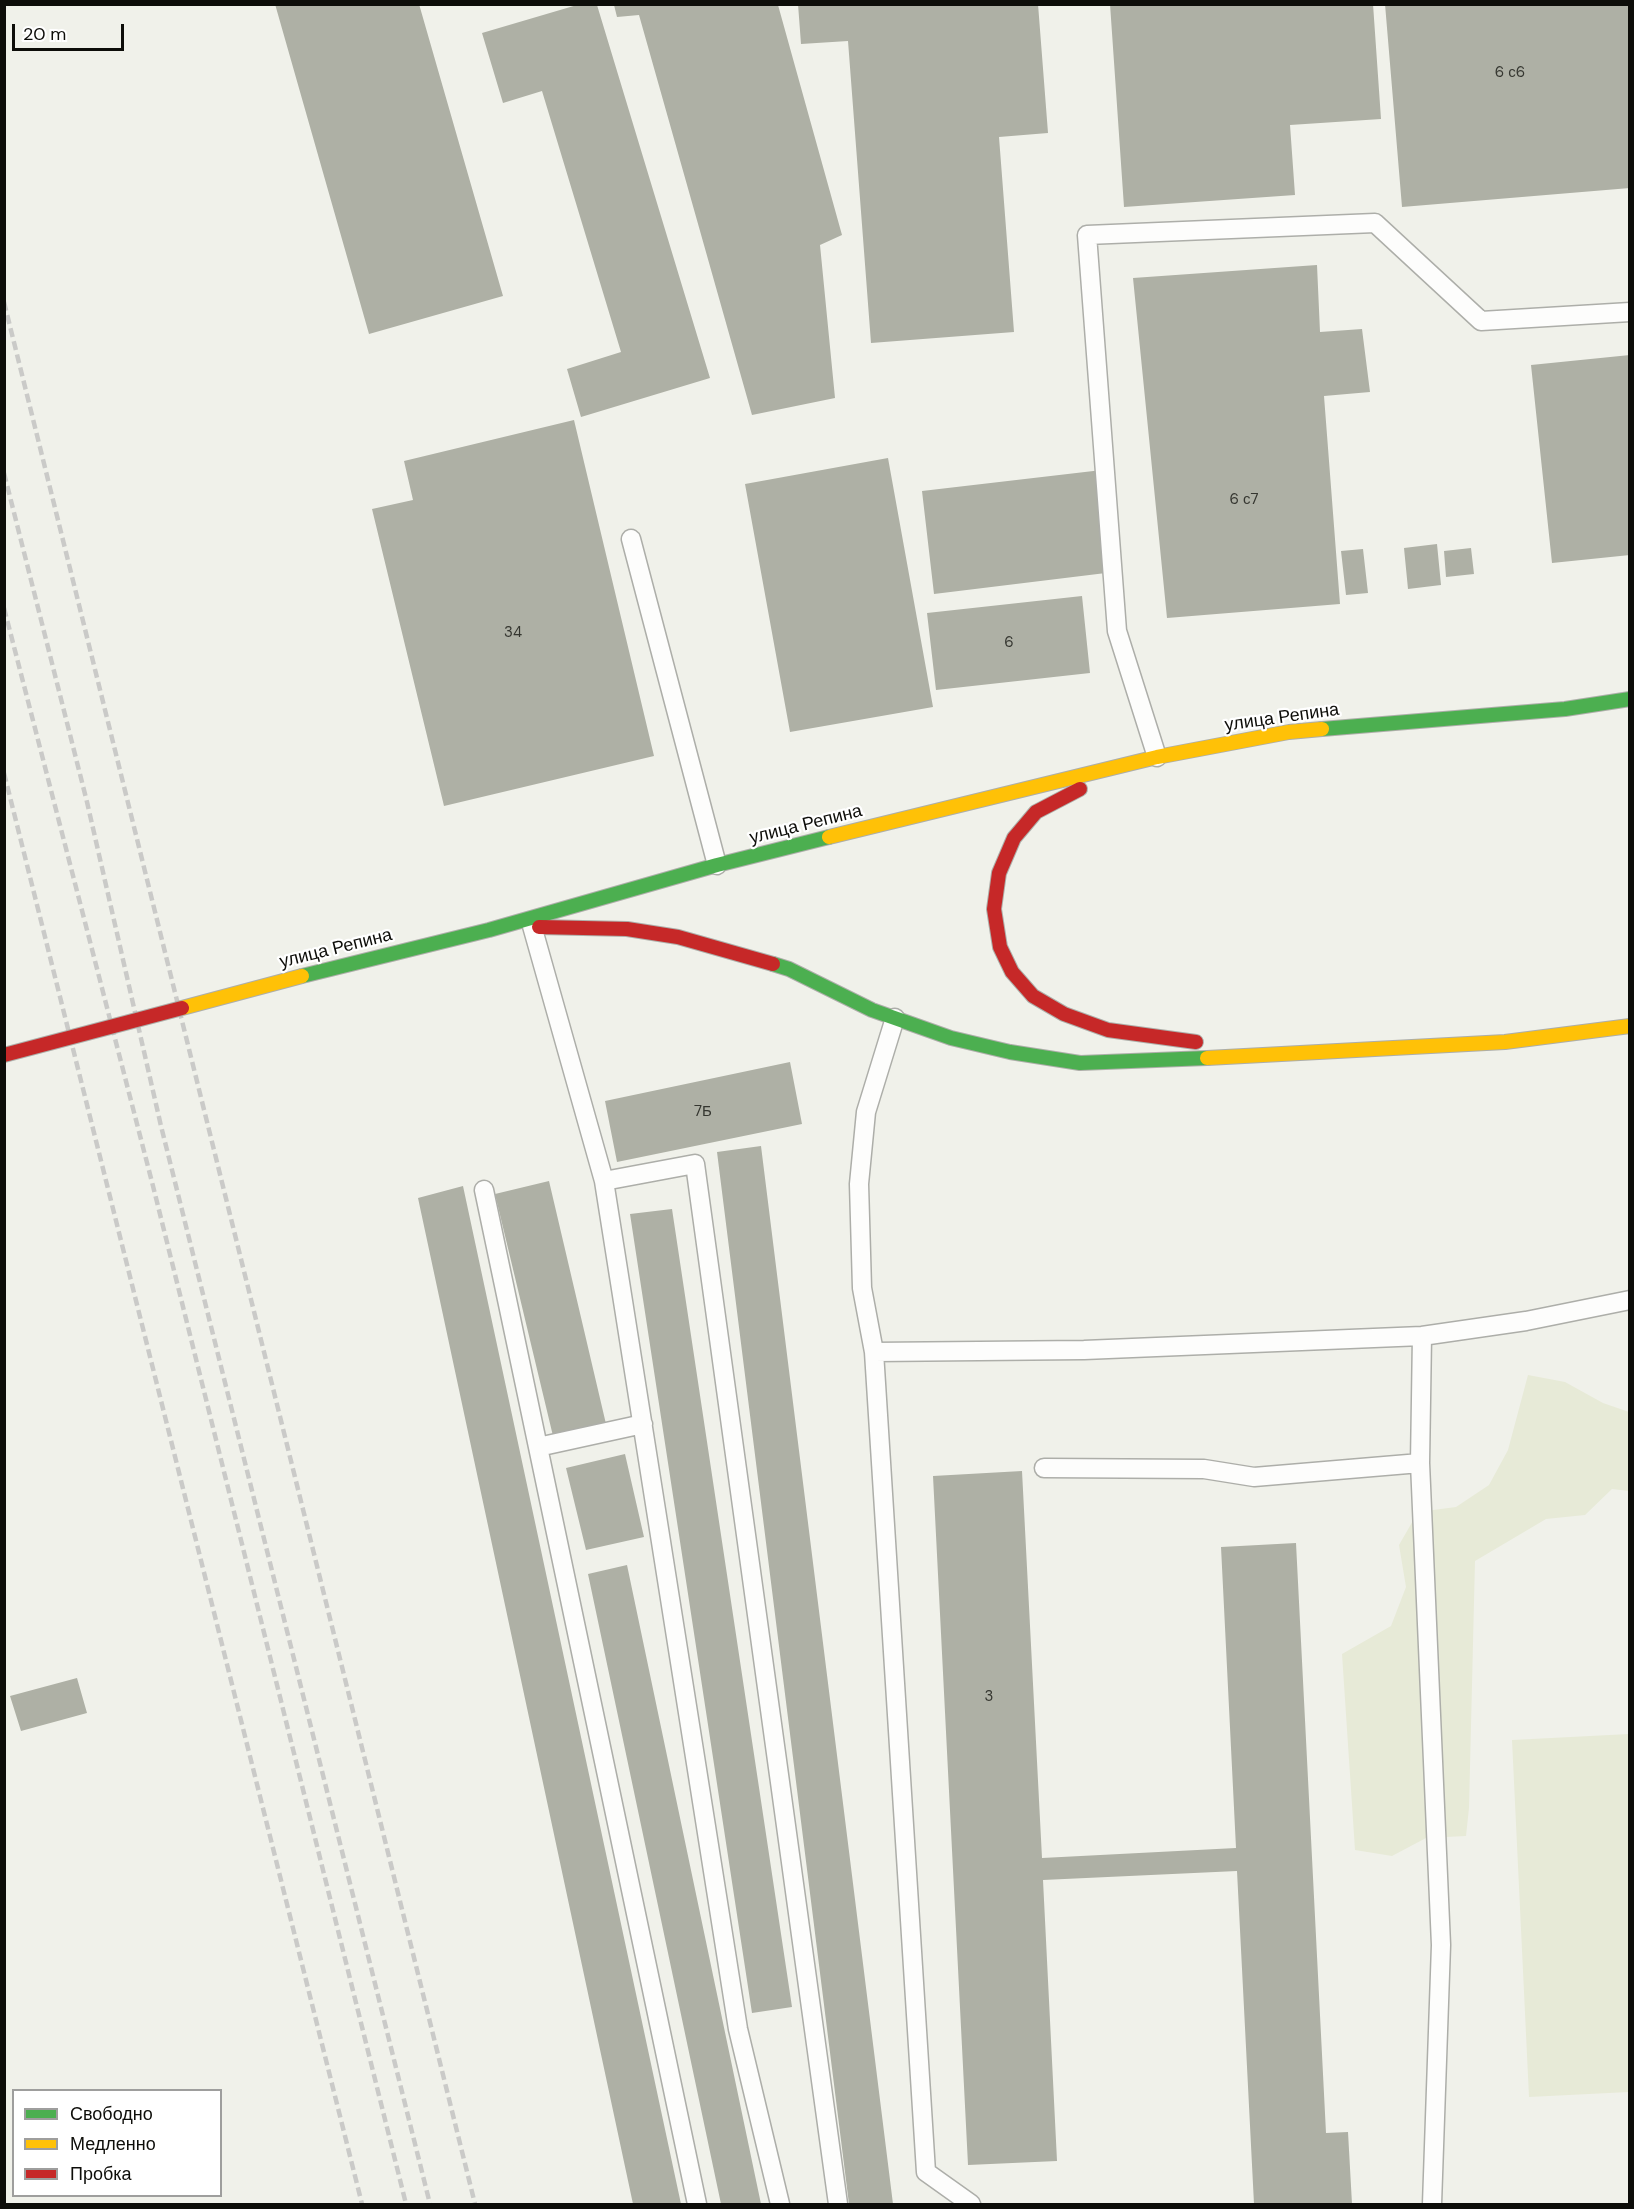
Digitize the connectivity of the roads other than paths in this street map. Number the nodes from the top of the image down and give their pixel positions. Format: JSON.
{"nodes":[{"id":1,"x":1629,"y":312,"type":"edge"},
{"id":2,"x":631,"y":539,"type":"dead end"},
{"id":3,"x":1629,"y":699,"type":"edge"},
{"id":4,"x":1565,"y":709,"type":"junction"},
{"id":5,"x":1629,"y":710,"type":"edge"},
{"id":6,"x":1157,"y":757,"type":"junction"},
{"id":7,"x":1136,"y":762,"type":"junction"},
{"id":8,"x":717,"y":865,"type":"junction"},
{"id":9,"x":532,"y":926,"type":"junction"},
{"id":10,"x":489,"y":930,"type":"junction"},
{"id":11,"x":895,"y":1018,"type":"junction"},
{"id":12,"x":1629,"y":1026,"type":"edge"},
{"id":13,"x":1505,"y":1041,"type":"junction"},
{"id":14,"x":1596,"y":1046,"type":"dead end"},
{"id":15,"x":1294,"y":1054,"type":"junction"},
{"id":16,"x":4,"y":1055,"type":"edge"},
{"id":17,"x":604,"y":1181,"type":"junction"},
{"id":18,"x":484,"y":1190,"type":"dead end"},
{"id":19,"x":1629,"y":1300,"type":"edge"},
{"id":20,"x":1422,"y":1336,"type":"junction"},
{"id":21,"x":874,"y":1352,"type":"junction"},
{"id":22,"x":643,"y":1424,"type":"junction"},
{"id":23,"x":538,"y":1447,"type":"junction"},
{"id":24,"x":1419,"y":1463,"type":"junction"},
{"id":25,"x":1044,"y":1468,"type":"dead end"},
{"id":26,"x":697,"y":2205,"type":"edge"},
{"id":27,"x":780,"y":2205,"type":"edge"},
{"id":28,"x":838,"y":2205,"type":"edge"},
{"id":29,"x":971,"y":2205,"type":"edge"},
{"id":30,"x":1432,"y":2205,"type":"edge"}],
"edges":[{"from":1,"to":6,"type":"lane"},
{"from":2,"to":8,"type":"lane"},
{"from":3,"to":4,"type":"street","name":"улица Репина"},
{"from":4,"to":5,"type":"street"},
{"from":4,"to":6,"type":"street","name":"улица Репина"},
{"from":6,"to":7,"type":"street","name":"улица Репина"},
{"from":7,"to":8,"type":"street","name":"улица Репина"},
{"from":7,"to":15,"type":"street"},
{"from":8,"to":10,"type":"street","name":"улица Репина"},
{"from":9,"to":10,"type":"street"},
{"from":9,"to":11,"type":"street"},
{"from":9,"to":17,"type":"lane"},
{"from":10,"to":16,"type":"street","name":"улица Репина","bridge":true},
{"from":11,"to":15,"type":"street"},
{"from":11,"to":21,"type":"lane"},
{"from":12,"to":13,"type":"street"},
{"from":13,"to":14,"type":"street"},
{"from":13,"to":15,"type":"street"},
{"from":17,"to":22,"type":"lane"},
{"from":17,"to":28,"type":"lane"},
{"from":18,"to":23,"type":"lane"},
{"from":19,"to":20,"type":"lane"},
{"from":20,"to":21,"type":"lane"},
{"from":20,"to":24,"type":"lane"},
{"from":21,"to":29,"type":"lane"},
{"from":22,"to":23,"type":"lane"},
{"from":22,"to":27,"type":"lane"},
{"from":23,"to":26,"type":"lane"},
{"from":24,"to":25,"type":"lane"},
{"from":24,"to":30,"type":"lane"}]}
